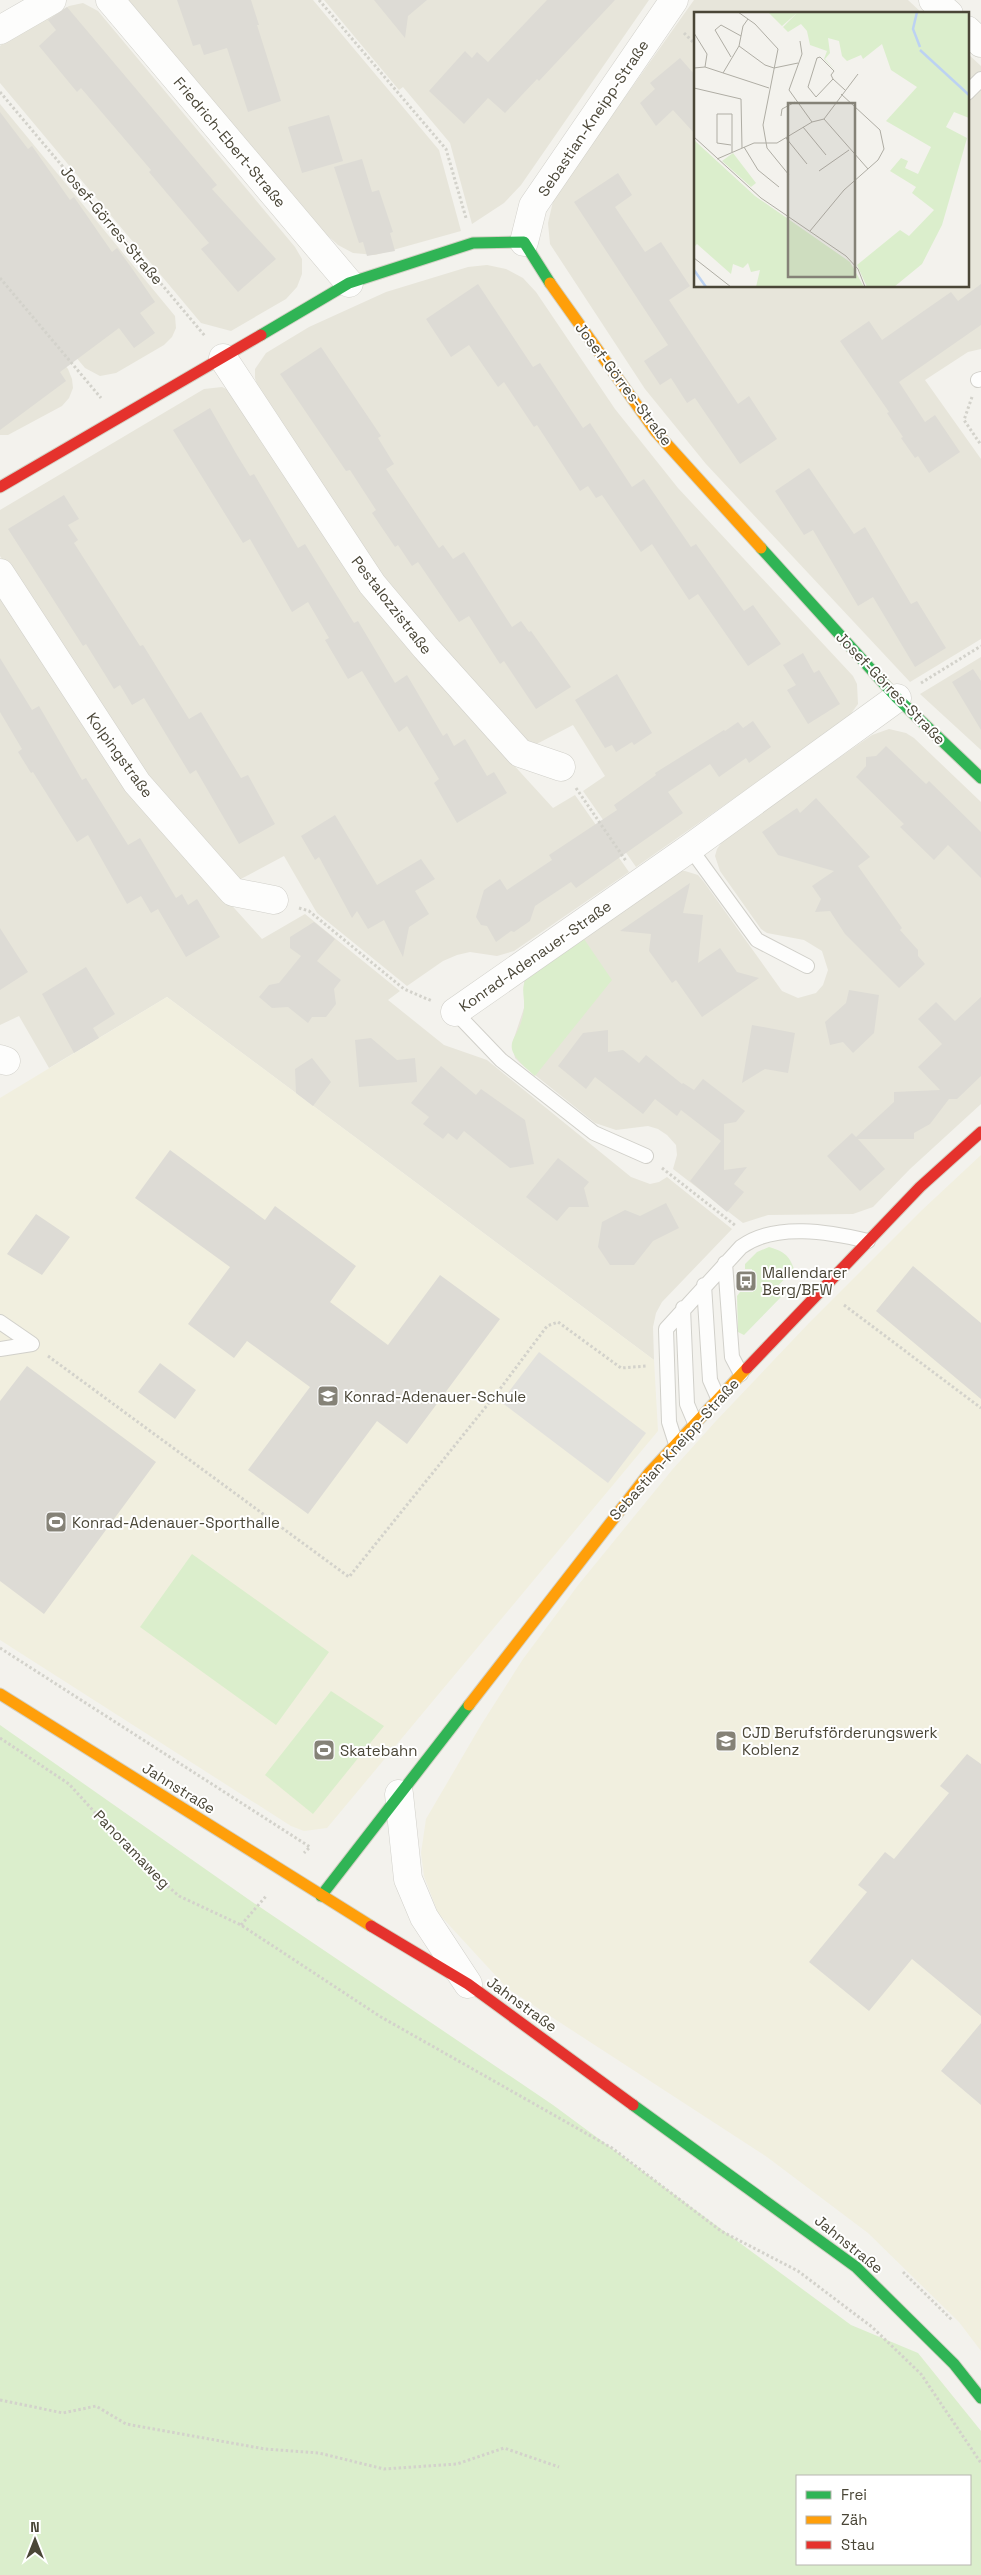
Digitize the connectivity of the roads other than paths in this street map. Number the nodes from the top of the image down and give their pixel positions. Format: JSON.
{"nodes":[{"id":1,"x":52,"y":0,"type":"edge"},
{"id":2,"x":110,"y":0,"type":"edge"},
{"id":3,"x":674,"y":0,"type":"edge"},
{"id":4,"x":933,"y":0,"type":"edge"},
{"id":5,"x":947,"y":12,"type":"edge"},
{"id":6,"x":0,"y":30,"type":"edge"},
{"id":7,"x":968,"y":31,"type":"edge"},
{"id":8,"x":981,"y":43,"type":"edge"},
{"id":9,"x":981,"y":78,"type":"edge"},
{"id":10,"x":968,"y":92,"type":"edge"},
{"id":11,"x":524,"y":242,"type":"junction"},
{"id":12,"x":349,"y":283,"type":"junction"},
{"id":13,"x":223,"y":358,"type":"junction"},
{"id":14,"x":0,"y":487,"type":"edge"},
{"id":15,"x":0,"y":573,"type":"edge"},
{"id":16,"x":897,"y":698,"type":"junction"},
{"id":17,"x":561,"y":767,"type":"road end"},
{"id":18,"x":981,"y":778,"type":"edge"},
{"id":19,"x":690,"y":848,"type":"junction"},
{"id":20,"x":274,"y":900,"type":"road end"},
{"id":21,"x":807,"y":966,"type":"dead end"},
{"id":22,"x":455,"y":1012,"type":"joint"},
{"id":23,"x":981,"y":1132,"type":"edge"},
{"id":24,"x":646,"y":1156,"type":"road end"},
{"id":25,"x":868,"y":1241,"type":"junction"},
{"id":26,"x":725,"y":1263,"type":"junction"},
{"id":27,"x":704,"y":1286,"type":"junction"},
{"id":28,"x":683,"y":1308,"type":"junction"},
{"id":29,"x":0,"y":1322,"type":"edge"},
{"id":30,"x":0,"y":1349,"type":"edge"},
{"id":31,"x":741,"y":1374,"type":"junction"},
{"id":32,"x":718,"y":1398,"type":"junction"},
{"id":33,"x":695,"y":1423,"type":"junction"},
{"id":34,"x":676,"y":1444,"type":"junction"},
{"id":35,"x":0,"y":1694,"type":"edge"},
{"id":36,"x":399,"y":1794,"type":"junction"},
{"id":37,"x":321,"y":1896,"type":"junction"},
{"id":38,"x":468,"y":1984,"type":"junction"},
{"id":39,"x":981,"y":2398,"type":"edge"}],
"edges":[{"from":1,"to":6,"type":"street"},
{"from":2,"to":12,"type":"street","name":"Friedrich-Ebert-Straße"},
{"from":3,"to":11,"type":"street","name":"Sebastian-Kneipp-Straße"},
{"from":4,"to":5,"type":"street"},
{"from":7,"to":8,"type":"street"},
{"from":9,"to":10,"type":"lane"},
{"from":11,"to":12,"type":"street"},
{"from":11,"to":16,"type":"street","name":"Josef-Görres-Straße"},
{"from":12,"to":13,"type":"street"},
{"from":13,"to":14,"type":"street"},
{"from":13,"to":17,"type":"street","name":"Pestalozzistraße"},
{"from":15,"to":20,"type":"street","name":"Kolpingstraße"},
{"from":16,"to":18,"type":"street","name":"Josef-Görres-Straße"},
{"from":16,"to":19,"type":"street","name":"Konrad-Adenauer-Straße"},
{"from":19,"to":21,"type":"lane"},
{"from":19,"to":22,"type":"street","name":"Konrad-Adenauer-Straße"},
{"from":22,"to":24,"type":"lane","name":"Konrad-Adenauer-Straße"},
{"from":23,"to":25,"type":"street","name":"Sebastian-Kneipp-Straße"},
{"from":25,"to":26,"type":"lane"},
{"from":25,"to":31,"type":"street","name":"Sebastian-Kneipp-Straße"},
{"from":26,"to":27,"type":"lane"},
{"from":26,"to":31,"type":"lane"},
{"from":27,"to":28,"type":"lane"},
{"from":27,"to":32,"type":"lane"},
{"from":28,"to":33,"type":"lane"},
{"from":28,"to":34,"type":"lane"},
{"from":29,"to":30,"type":"lane"},
{"from":31,"to":32,"type":"street","name":"Sebastian-Kneipp-Straße"},
{"from":32,"to":33,"type":"street","name":"Sebastian-Kneipp-Straße"},
{"from":33,"to":34,"type":"street","name":"Sebastian-Kneipp-Straße"},
{"from":34,"to":36,"type":"street","name":"Sebastian-Kneipp-Straße"},
{"from":35,"to":37,"type":"street","name":"Jahnstraße"},
{"from":36,"to":37,"type":"street","name":"Sebastian-Kneipp-Straße"},
{"from":36,"to":38,"type":"street"},
{"from":37,"to":38,"type":"street","name":"Jahnstraße"},
{"from":38,"to":39,"type":"street","name":"Jahnstraße"}]}
